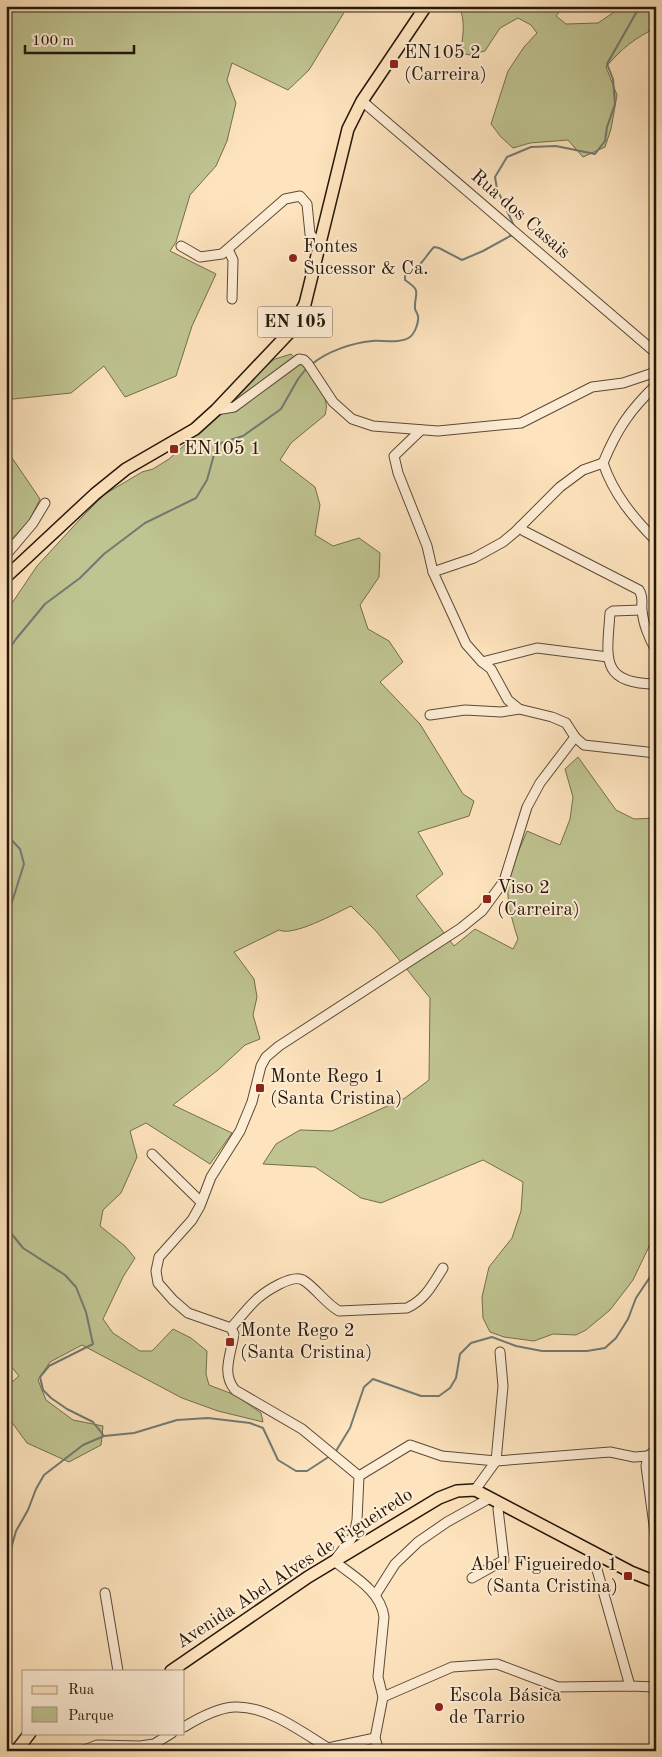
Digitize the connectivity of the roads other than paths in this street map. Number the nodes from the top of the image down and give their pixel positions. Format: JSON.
{"nodes":[{"id":1,"x":426,"y":6,"type":"edge"},
{"id":2,"x":362,"y":101,"type":"junction"},
{"id":3,"x":320,"y":245,"type":"junction"},
{"id":4,"x":181,"y":246,"type":"dead end"},
{"id":5,"x":228,"y":249,"type":"junction"},
{"id":6,"x":232,"y":299,"type":"dead end"},
{"id":7,"x":656,"y":353,"type":"edge"},
{"id":8,"x":656,"y":372,"type":"edge"},
{"id":9,"x":656,"y":385,"type":"edge"},
{"id":10,"x":216,"y":410,"type":"junction"},
{"id":11,"x":421,"y":430,"type":"junction"},
{"id":12,"x":604,"y":463,"type":"junction"},
{"id":13,"x":45,"y":503,"type":"dead end"},
{"id":14,"x":520,"y":527,"type":"junction"},
{"id":15,"x":656,"y":541,"type":"edge"},
{"id":16,"x":38,"y":549,"type":"junction"},
{"id":17,"x":6,"y":556,"type":"edge"},
{"id":18,"x":433,"y":572,"type":"junction"},
{"id":19,"x":6,"y":577,"type":"edge"},
{"id":20,"x":6,"y":581,"type":"edge"},
{"id":21,"x":642,"y":610,"type":"junction"},
{"id":22,"x":656,"y":650,"type":"edge"},
{"id":23,"x":608,"y":657,"type":"junction"},
{"id":24,"x":482,"y":662,"type":"junction"},
{"id":25,"x":656,"y":684,"type":"edge"},
{"id":26,"x":519,"y":709,"type":"junction"},
{"id":27,"x":430,"y":716,"type":"dead end"},
{"id":28,"x":575,"y":737,"type":"junction"},
{"id":29,"x":656,"y":752,"type":"edge"},
{"id":30,"x":152,"y":1154,"type":"dead end"},
{"id":31,"x":202,"y":1202,"type":"junction"},
{"id":32,"x":443,"y":1268,"type":"dead end"},
{"id":33,"x":230,"y":1328,"type":"junction"},
{"id":34,"x":500,"y":1352,"type":"dead end"},
{"id":35,"x":656,"y":1450,"type":"edge"},
{"id":36,"x":648,"y":1456,"type":"junction"},
{"id":37,"x":496,"y":1461,"type":"junction"},
{"id":38,"x":359,"y":1476,"type":"junction"},
{"id":39,"x":475,"y":1490,"type":"junction"},
{"id":40,"x":490,"y":1498,"type":"junction"},
{"id":41,"x":501,"y":1504,"type":"junction"},
{"id":42,"x":656,"y":1535,"type":"edge"},
{"id":43,"x":592,"y":1552,"type":"junction"},
{"id":44,"x":334,"y":1561,"type":"junction"},
{"id":45,"x":472,"y":1578,"type":"dead end"},
{"id":46,"x":656,"y":1582,"type":"edge"},
{"id":47,"x":105,"y":1593,"type":"dead end"},
{"id":48,"x":376,"y":1594,"type":"junction"},
{"id":49,"x":118,"y":1670,"type":"edge"},
{"id":50,"x":172,"y":1670,"type":"edge"},
{"id":51,"x":630,"y":1686,"type":"junction"},
{"id":52,"x":656,"y":1687,"type":"edge"},
{"id":53,"x":383,"y":1697,"type":"junction"},
{"id":54,"x":185,"y":1725,"type":"edge"},
{"id":55,"x":29,"y":1734,"type":"edge"},
{"id":56,"x":171,"y":1734,"type":"edge"},
{"id":57,"x":375,"y":1738,"type":"junction"},
{"id":58,"x":155,"y":1748,"type":"edge"},
{"id":59,"x":16,"y":1751,"type":"edge"},
{"id":60,"x":82,"y":1751,"type":"edge"},
{"id":61,"x":379,"y":1751,"type":"edge"}],
"edges":[{"from":1,"to":2,"type":"main road","number":"EN 105"},
{"from":2,"to":3,"type":"main road","number":"EN 105"},
{"from":2,"to":7,"type":"street","name":"Rua dos Casais"},
{"from":3,"to":5,"type":"street"},
{"from":3,"to":10,"type":"main road","number":"EN 105"},
{"from":4,"to":5,"type":"street"},
{"from":5,"to":6,"type":"street"},
{"from":8,"to":11,"type":"street"},
{"from":9,"to":12,"type":"street"},
{"from":10,"to":11,"type":"street"},
{"from":10,"to":16,"type":"main road","number":"EN 105"},
{"from":11,"to":18,"type":"street"},
{"from":12,"to":14,"type":"street"},
{"from":12,"to":15,"type":"street"},
{"from":13,"to":17,"type":"street"},
{"from":14,"to":18,"type":"street"},
{"from":14,"to":21,"type":"street"},
{"from":16,"to":19,"type":"main road","number":"EN 105"},
{"from":16,"to":20,"type":"main road","number":"EN 105"},
{"from":18,"to":24,"type":"street"},
{"from":21,"to":22,"type":"street"},
{"from":21,"to":23,"type":"street"},
{"from":23,"to":24,"type":"street"},
{"from":23,"to":25,"type":"street"},
{"from":24,"to":26,"type":"street"},
{"from":26,"to":27,"type":"street"},
{"from":26,"to":28,"type":"street"},
{"from":28,"to":29,"type":"street"},
{"from":28,"to":31,"type":"street"},
{"from":30,"to":31,"type":"street"},
{"from":31,"to":33,"type":"street"},
{"from":32,"to":33,"type":"street"},
{"from":33,"to":38,"type":"street"},
{"from":34,"to":37,"type":"street"},
{"from":35,"to":36,"type":"street"},
{"from":36,"to":37,"type":"street"},
{"from":36,"to":42,"type":"street"},
{"from":37,"to":38,"type":"street"},
{"from":37,"to":39,"type":"street"},
{"from":38,"to":44,"type":"street"},
{"from":39,"to":40,"type":"main road"},
{"from":39,"to":44,"type":"main road","name":"Avenida Abel Alves de Figueiredo"},
{"from":40,"to":41,"type":"main road"},
{"from":40,"to":48,"type":"street"},
{"from":41,"to":43,"type":"main road"},
{"from":41,"to":45,"type":"street"},
{"from":43,"to":46,"type":"main road"},
{"from":43,"to":51,"type":"street"},
{"from":44,"to":48,"type":"street"},
{"from":44,"to":50,"type":"main road","name":"Avenida Abel Alves de Figueiredo"},
{"from":47,"to":49,"type":"street"},
{"from":48,"to":53,"type":"street"},
{"from":51,"to":52,"type":"street"},
{"from":51,"to":53,"type":"street"},
{"from":53,"to":57,"type":"street"},
{"from":54,"to":57,"type":"street"},
{"from":55,"to":59,"type":"main road"},
{"from":56,"to":58,"type":"street"},
{"from":57,"to":61,"type":"street"},
{"from":58,"to":60,"type":"street"}]}
